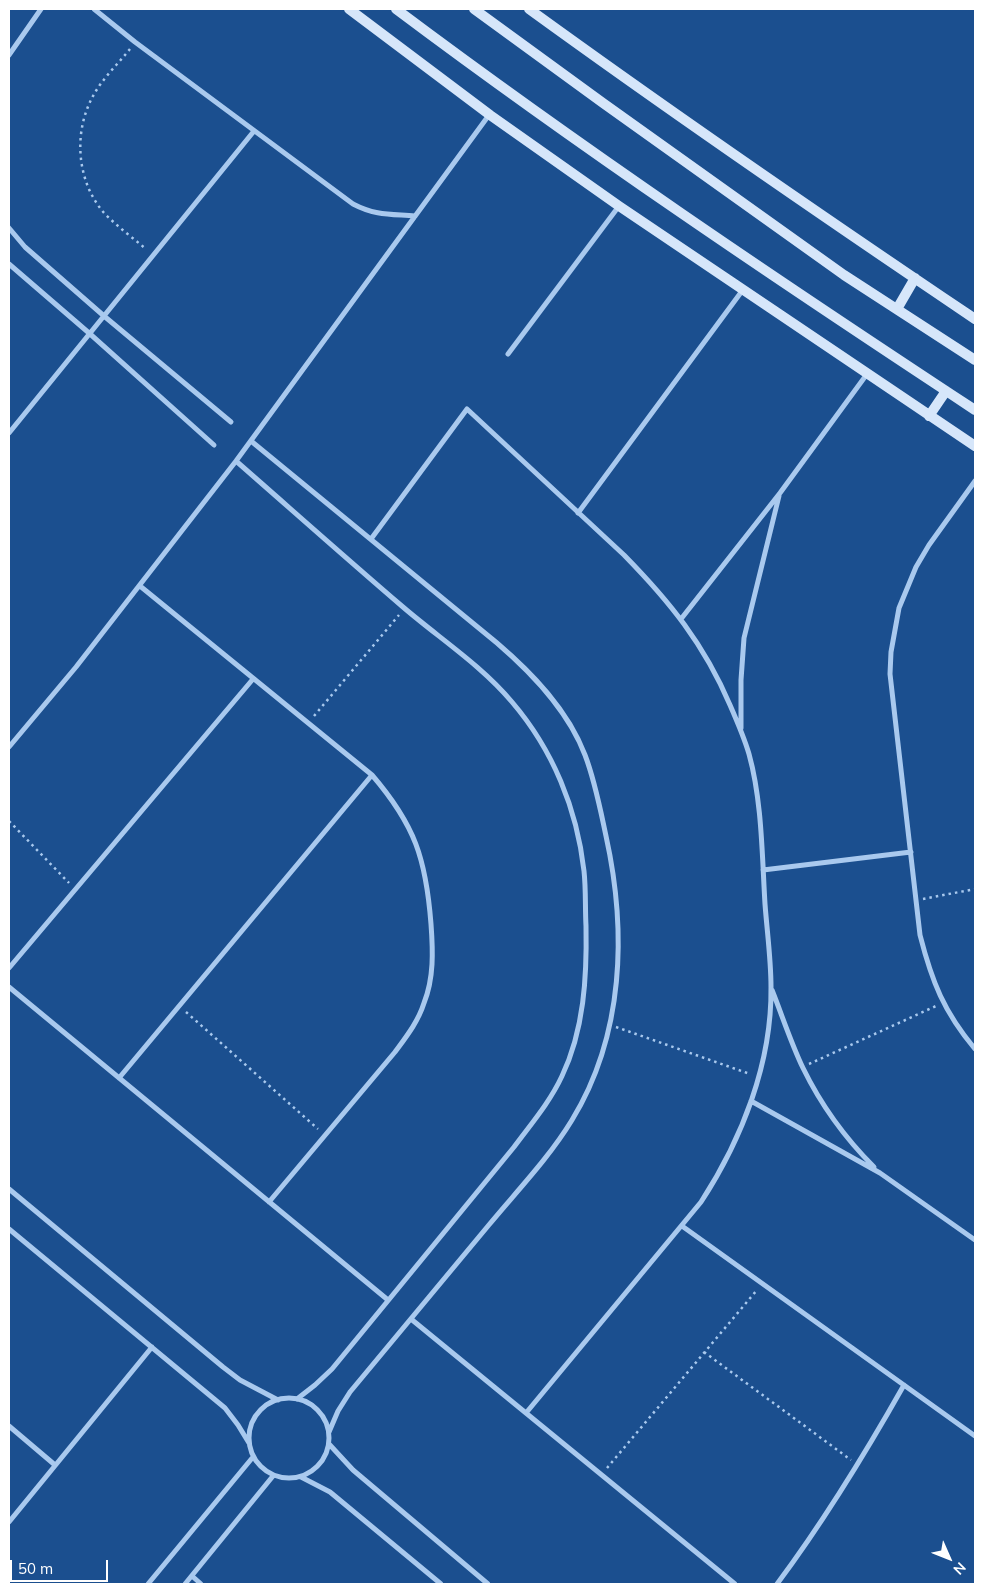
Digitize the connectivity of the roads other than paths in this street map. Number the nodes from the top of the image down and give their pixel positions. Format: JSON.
{"nodes":[{"id":1,"x":41,"y":9,"type":"edge"},
{"id":2,"x":94,"y":9,"type":"edge"},
{"id":3,"x":349,"y":9,"type":"edge"},
{"id":4,"x":396,"y":9,"type":"edge"},
{"id":5,"x":474,"y":9,"type":"edge"},
{"id":6,"x":529,"y":9,"type":"edge"},
{"id":7,"x":9,"y":56,"type":"edge"},
{"id":8,"x":490,"y":114,"type":"junction"},
{"id":9,"x":254,"y":131,"type":"junction"},
{"id":10,"x":619,"y":206,"type":"junction"},
{"id":11,"x":416,"y":216,"type":"junction"},
{"id":12,"x":9,"y":228,"type":"edge"},
{"id":13,"x":9,"y":264,"type":"edge"},
{"id":14,"x":915,"y":278,"type":"junction"},
{"id":15,"x":742,"y":291,"type":"junction"},
{"id":16,"x":898,"y":309,"type":"junction"},
{"id":17,"x":104,"y":316,"type":"junction"},
{"id":18,"x":975,"y":319,"type":"edge"},
{"id":19,"x":89,"y":334,"type":"junction"},
{"id":20,"x":508,"y":354,"type":"dead end"},
{"id":21,"x":975,"y":360,"type":"edge"},
{"id":22,"x":867,"y":374,"type":"junction"},
{"id":23,"x":946,"y":391,"type":"junction"},
{"id":24,"x":975,"y":410,"type":"edge"},
{"id":25,"x":929,"y":416,"type":"junction"},
{"id":26,"x":231,"y":422,"type":"dead end"},
{"id":27,"x":9,"y":433,"type":"edge"},
{"id":28,"x":252,"y":441,"type":"junction"},
{"id":29,"x":214,"y":445,"type":"dead end"},
{"id":30,"x":975,"y":446,"type":"edge"},
{"id":31,"x":236,"y":461,"type":"junction"},
{"id":32,"x":975,"y":481,"type":"edge"},
{"id":33,"x":780,"y":493,"type":"junction"},
{"id":34,"x":578,"y":513,"type":"junction"},
{"id":35,"x":370,"y":539,"type":"junction"},
{"id":36,"x":140,"y":586,"type":"junction"},
{"id":37,"x":681,"y":619,"type":"junction"},
{"id":38,"x":254,"y":679,"type":"junction"},
{"id":39,"x":741,"y":731,"type":"junction"},
{"id":40,"x":9,"y":748,"type":"edge"},
{"id":41,"x":372,"y":775,"type":"junction"},
{"id":42,"x":911,"y":852,"type":"junction"},
{"id":43,"x":763,"y":870,"type":"junction"},
{"id":44,"x":9,"y":968,"type":"edge"},
{"id":45,"x":771,"y":986,"type":"junction"},
{"id":46,"x":9,"y":987,"type":"edge"},
{"id":47,"x":975,"y":1049,"type":"edge"},
{"id":48,"x":119,"y":1078,"type":"junction"},
{"id":49,"x":751,"y":1101,"type":"junction"},
{"id":50,"x":880,"y":1172,"type":"junction"},
{"id":51,"x":9,"y":1189,"type":"edge"},
{"id":52,"x":269,"y":1202,"type":"junction"},
{"id":53,"x":682,"y":1226,"type":"junction"},
{"id":54,"x":9,"y":1229,"type":"edge"},
{"id":55,"x":975,"y":1240,"type":"edge"},
{"id":56,"x":388,"y":1300,"type":"junction"},
{"id":57,"x":411,"y":1319,"type":"junction"},
{"id":58,"x":152,"y":1347,"type":"junction"},
{"id":59,"x":904,"y":1385,"type":"junction"},
{"id":60,"x":297,"y":1399,"type":"junction"},
{"id":61,"x":278,"y":1400,"type":"junction"},
{"id":62,"x":526,"y":1412,"type":"junction"},
{"id":63,"x":9,"y":1426,"type":"edge"},
{"id":64,"x":329,"y":1432,"type":"junction"},
{"id":65,"x":975,"y":1436,"type":"edge"},
{"id":66,"x":249,"y":1443,"type":"junction"},
{"id":67,"x":329,"y":1444,"type":"junction"},
{"id":68,"x":253,"y":1457,"type":"junction"},
{"id":69,"x":56,"y":1465,"type":"junction"},
{"id":70,"x":274,"y":1476,"type":"junction"},
{"id":71,"x":301,"y":1477,"type":"junction"},
{"id":72,"x":9,"y":1522,"type":"edge"},
{"id":73,"x":192,"y":1576,"type":"junction"},
{"id":74,"x":148,"y":1584,"type":"edge"},
{"id":75,"x":185,"y":1584,"type":"edge"},
{"id":76,"x":201,"y":1584,"type":"edge"},
{"id":77,"x":441,"y":1584,"type":"edge"},
{"id":78,"x":488,"y":1584,"type":"edge"},
{"id":79,"x":735,"y":1584,"type":"edge"},
{"id":80,"x":777,"y":1584,"type":"edge"}],
"edges":[{"from":1,"to":7,"type":"street"},
{"from":2,"to":9,"type":"street"},
{"from":3,"to":8,"type":"main road"},
{"from":4,"to":23,"type":"main road"},
{"from":5,"to":16,"type":"main road"},
{"from":6,"to":14,"type":"main road"},
{"from":8,"to":10,"type":"main road"},
{"from":8,"to":11,"type":"street"},
{"from":9,"to":11,"type":"street"},
{"from":9,"to":17,"type":"street"},
{"from":10,"to":15,"type":"main road"},
{"from":10,"to":20,"type":"street"},
{"from":11,"to":28,"type":"street"},
{"from":12,"to":17,"type":"street"},
{"from":13,"to":19,"type":"street"},
{"from":14,"to":16,"type":"main road"},
{"from":14,"to":18,"type":"main road"},
{"from":15,"to":22,"type":"main road"},
{"from":15,"to":34,"type":"street"},
{"from":16,"to":21,"type":"main road"},
{"from":17,"to":19,"type":"street"},
{"from":17,"to":26,"type":"street"},
{"from":19,"to":27,"type":"street"},
{"from":19,"to":29,"type":"street"},
{"from":22,"to":25,"type":"main road"},
{"from":22,"to":33,"type":"street"},
{"from":23,"to":24,"type":"main road"},
{"from":23,"to":25,"type":"main road"},
{"from":25,"to":30,"type":"main road"},
{"from":28,"to":31,"type":"street"},
{"from":28,"to":35,"type":"street"},
{"from":31,"to":36,"type":"street"},
{"from":31,"to":56,"type":"street"},
{"from":32,"to":42,"type":"street"},
{"from":33,"to":37,"type":"street"},
{"from":33,"to":39,"type":"street"},
{"from":34,"to":35,"type":"street"},
{"from":34,"to":37,"type":"street"},
{"from":35,"to":57,"type":"street"},
{"from":36,"to":38,"type":"street"},
{"from":36,"to":40,"type":"street"},
{"from":37,"to":39,"type":"street"},
{"from":38,"to":41,"type":"street"},
{"from":38,"to":44,"type":"street"},
{"from":39,"to":43,"type":"street"},
{"from":41,"to":48,"type":"street"},
{"from":41,"to":52,"type":"street"},
{"from":42,"to":43,"type":"street"},
{"from":42,"to":47,"type":"street"},
{"from":43,"to":45,"type":"street"},
{"from":45,"to":49,"type":"street"},
{"from":45,"to":50,"type":"street"},
{"from":46,"to":48,"type":"street"},
{"from":48,"to":52,"type":"street"},
{"from":49,"to":50,"type":"street"},
{"from":49,"to":53,"type":"street"},
{"from":50,"to":55,"type":"street"},
{"from":51,"to":61,"type":"street"},
{"from":52,"to":56,"type":"street"},
{"from":53,"to":59,"type":"street"},
{"from":53,"to":62,"type":"street"},
{"from":54,"to":58,"type":"street"},
{"from":56,"to":60,"type":"street"},
{"from":57,"to":62,"type":"street"},
{"from":57,"to":64,"type":"street"},
{"from":58,"to":66,"type":"street"},
{"from":58,"to":69,"type":"street"},
{"from":59,"to":65,"type":"street"},
{"from":59,"to":80,"type":"street"},
{"from":60,"to":61,"type":"street"},
{"from":60,"to":64,"type":"street"},
{"from":61,"to":66,"type":"street"},
{"from":62,"to":79,"type":"street"},
{"from":63,"to":69,"type":"street"},
{"from":64,"to":67,"type":"street"},
{"from":66,"to":68,"type":"street"},
{"from":67,"to":71,"type":"street"},
{"from":67,"to":78,"type":"street"},
{"from":68,"to":70,"type":"street"},
{"from":68,"to":74,"type":"street"},
{"from":69,"to":72,"type":"street"},
{"from":70,"to":71,"type":"street"},
{"from":70,"to":73,"type":"street"},
{"from":71,"to":77,"type":"street"},
{"from":73,"to":75,"type":"street"},
{"from":73,"to":76,"type":"street"}]}
